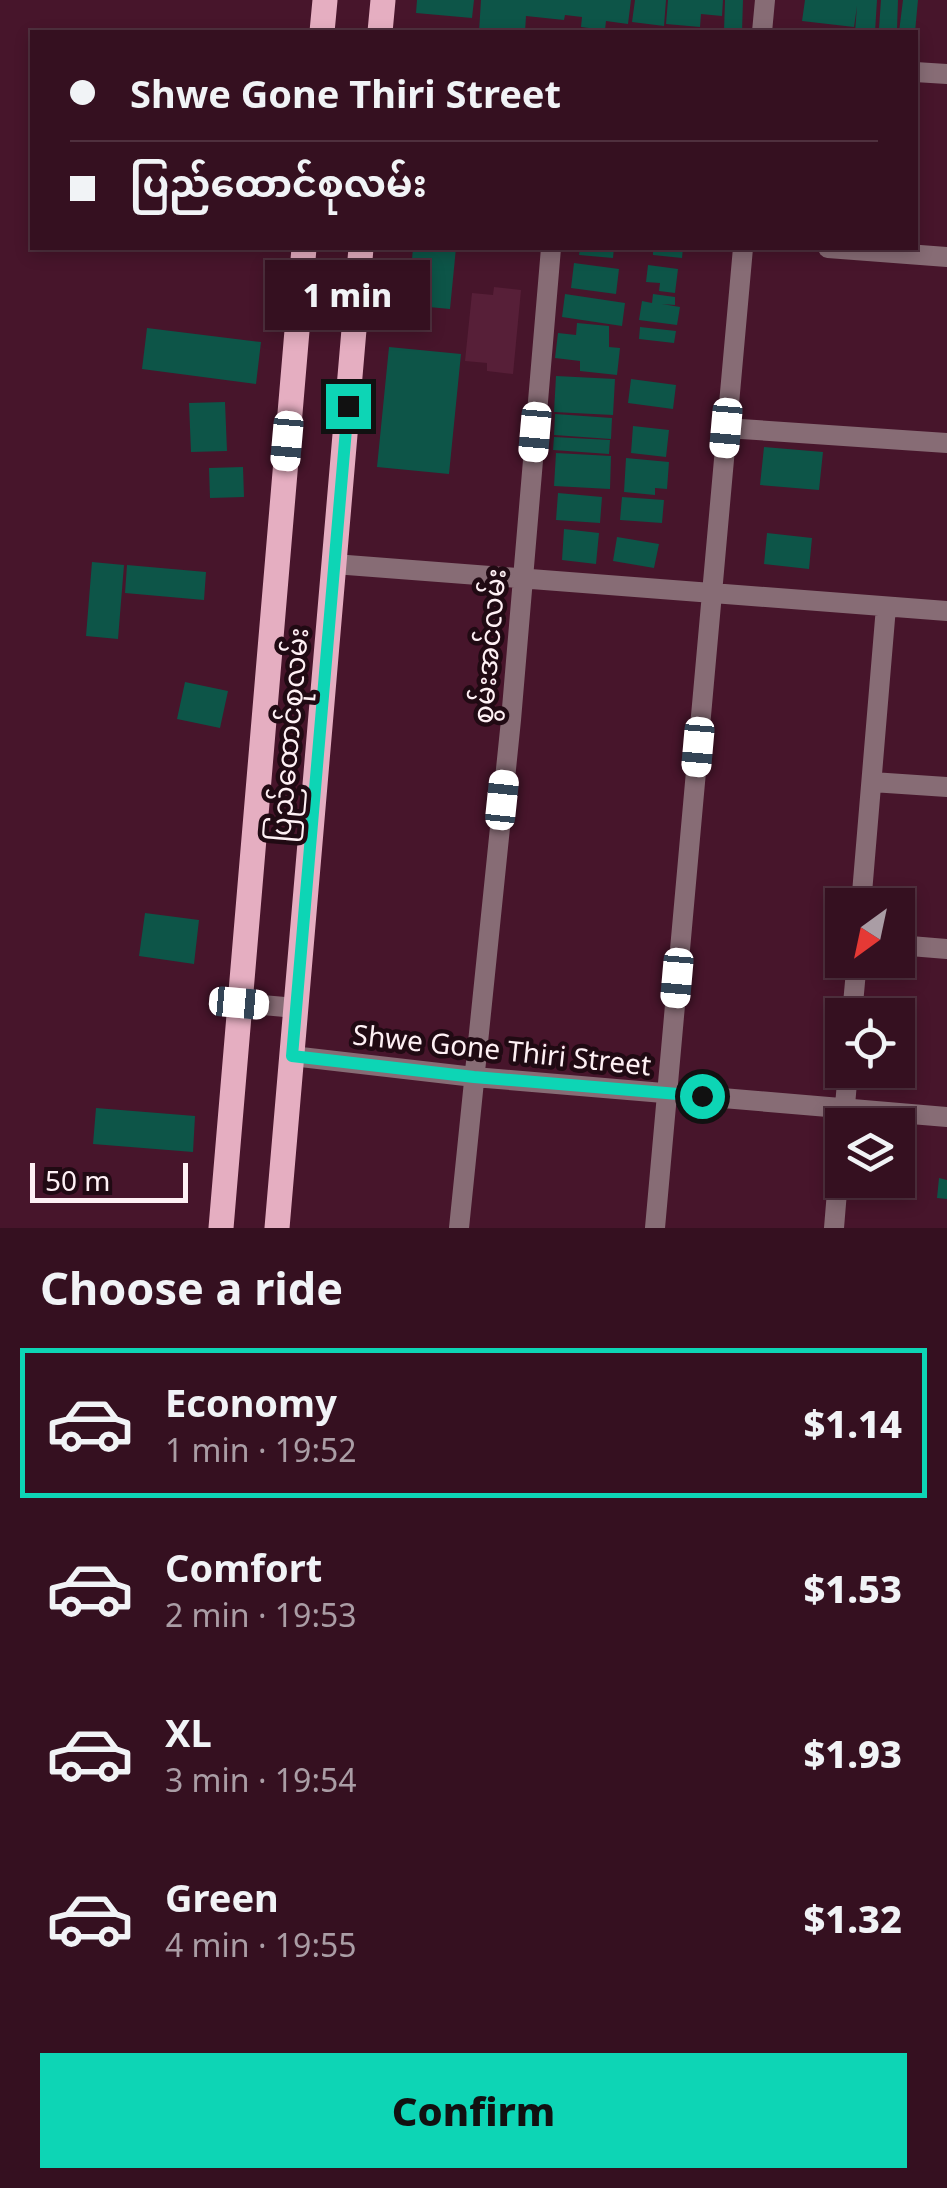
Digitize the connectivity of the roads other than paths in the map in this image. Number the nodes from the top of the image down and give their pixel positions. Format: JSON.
{"nodes":[{"id":1,"x":325,"y":0,"type":"edge"},
{"id":2,"x":383,"y":0,"type":"edge"},
{"id":3,"x":765,"y":0,"type":"edge"},
{"id":4,"x":322,"y":30,"type":"edge"},
{"id":5,"x":380,"y":30,"type":"edge"},
{"id":6,"x":762,"y":30,"type":"edge"},
{"id":7,"x":918,"y":72,"type":"edge"},
{"id":8,"x":947,"y":74,"type":"edge"},
{"id":9,"x":304,"y":250,"type":"edge"},
{"id":10,"x":361,"y":250,"type":"edge"},
{"id":11,"x":551,"y":250,"type":"edge"},
{"id":12,"x":743,"y":250,"type":"edge"},
{"id":13,"x":854,"y":250,"type":"edge"},
{"id":14,"x":947,"y":257,"type":"edge"},
{"id":15,"x":726,"y":428,"type":"junction"},
{"id":16,"x":947,"y":443,"type":"edge"},
{"id":17,"x":334,"y":564,"type":"junction"},
{"id":18,"x":522,"y":579,"type":"junction"},
{"id":19,"x":712,"y":593,"type":"junction"},
{"id":20,"x":886,"y":606,"type":"junction"},
{"id":21,"x":947,"y":611,"type":"edge"},
{"id":22,"x":872,"y":782,"type":"junction"},
{"id":23,"x":947,"y":787,"type":"edge"},
{"id":24,"x":863,"y":888,"type":"edge"},
{"id":25,"x":915,"y":947,"type":"edge"},
{"id":26,"x":947,"y":950,"type":"edge"},
{"id":27,"x":239,"y":1003,"type":"junction"},
{"id":28,"x":296,"y":1008,"type":"junction"},
{"id":29,"x":292,"y":1056,"type":"junction"},
{"id":30,"x":474,"y":1077,"type":"junction"},
{"id":31,"x":667,"y":1093,"type":"junction"},
{"id":32,"x":947,"y":1117,"type":"edge"},
{"id":33,"x":825,"y":1118,"type":"edge"},
{"id":34,"x":915,"y":1118,"type":"edge"},
{"id":35,"x":837,"y":1198,"type":"edge"},
{"id":36,"x":221,"y":1228,"type":"edge"},
{"id":37,"x":278,"y":1228,"type":"edge"},
{"id":38,"x":458,"y":1228,"type":"edge"},
{"id":39,"x":655,"y":1228,"type":"edge"},
{"id":40,"x":834,"y":1228,"type":"edge"}],
"edges":[{"from":1,"to":4,"type":"main road"},
{"from":2,"to":5,"type":"main road"},
{"from":3,"to":6,"type":"street"},
{"from":7,"to":8,"type":"street"},
{"from":9,"to":27,"type":"main road","name":"ပြည်ထောင်စုလမ်း"},
{"from":10,"to":17,"type":"main road","name":"ပြည်ထောင်စုလမ်း"},
{"from":11,"to":18,"type":"street","name":"စွမ်းအင်လမ်း"},
{"from":12,"to":15,"type":"street"},
{"from":13,"to":14,"type":"street"},
{"from":15,"to":16,"type":"street"},
{"from":15,"to":19,"type":"street"},
{"from":17,"to":18,"type":"street"},
{"from":17,"to":28,"type":"main road","name":"ပြည်ထောင်စုလမ်း"},
{"from":18,"to":19,"type":"street"},
{"from":18,"to":30,"type":"street","name":"စွမ်းအင်လမ်း"},
{"from":19,"to":20,"type":"street"},
{"from":19,"to":31,"type":"street"},
{"from":20,"to":21,"type":"street"},
{"from":20,"to":22,"type":"street"},
{"from":22,"to":23,"type":"street"},
{"from":22,"to":24,"type":"street"},
{"from":25,"to":26,"type":"street"},
{"from":27,"to":28,"type":"street"},
{"from":27,"to":36,"type":"main road","name":"ပြည်ထောင်စုလမ်း"},
{"from":28,"to":29,"type":"main road","name":"ပြည်ထောင်စုလမ်း"},
{"from":29,"to":30,"type":"street","name":"Shwe Gone Thiri Street"},
{"from":29,"to":37,"type":"main road","name":"ပြည်ထောင်စုလမ်း"},
{"from":30,"to":31,"type":"street","name":"Shwe Gone Thiri Street"},
{"from":30,"to":38,"type":"street","name":"စွမ်းအင်လမ်း"},
{"from":31,"to":33,"type":"street","name":"Shwe Gone Thiri Street"},
{"from":31,"to":39,"type":"street"},
{"from":32,"to":34,"type":"street","name":"Shwe Gone Thiri Street"},
{"from":35,"to":40,"type":"street"}]}
